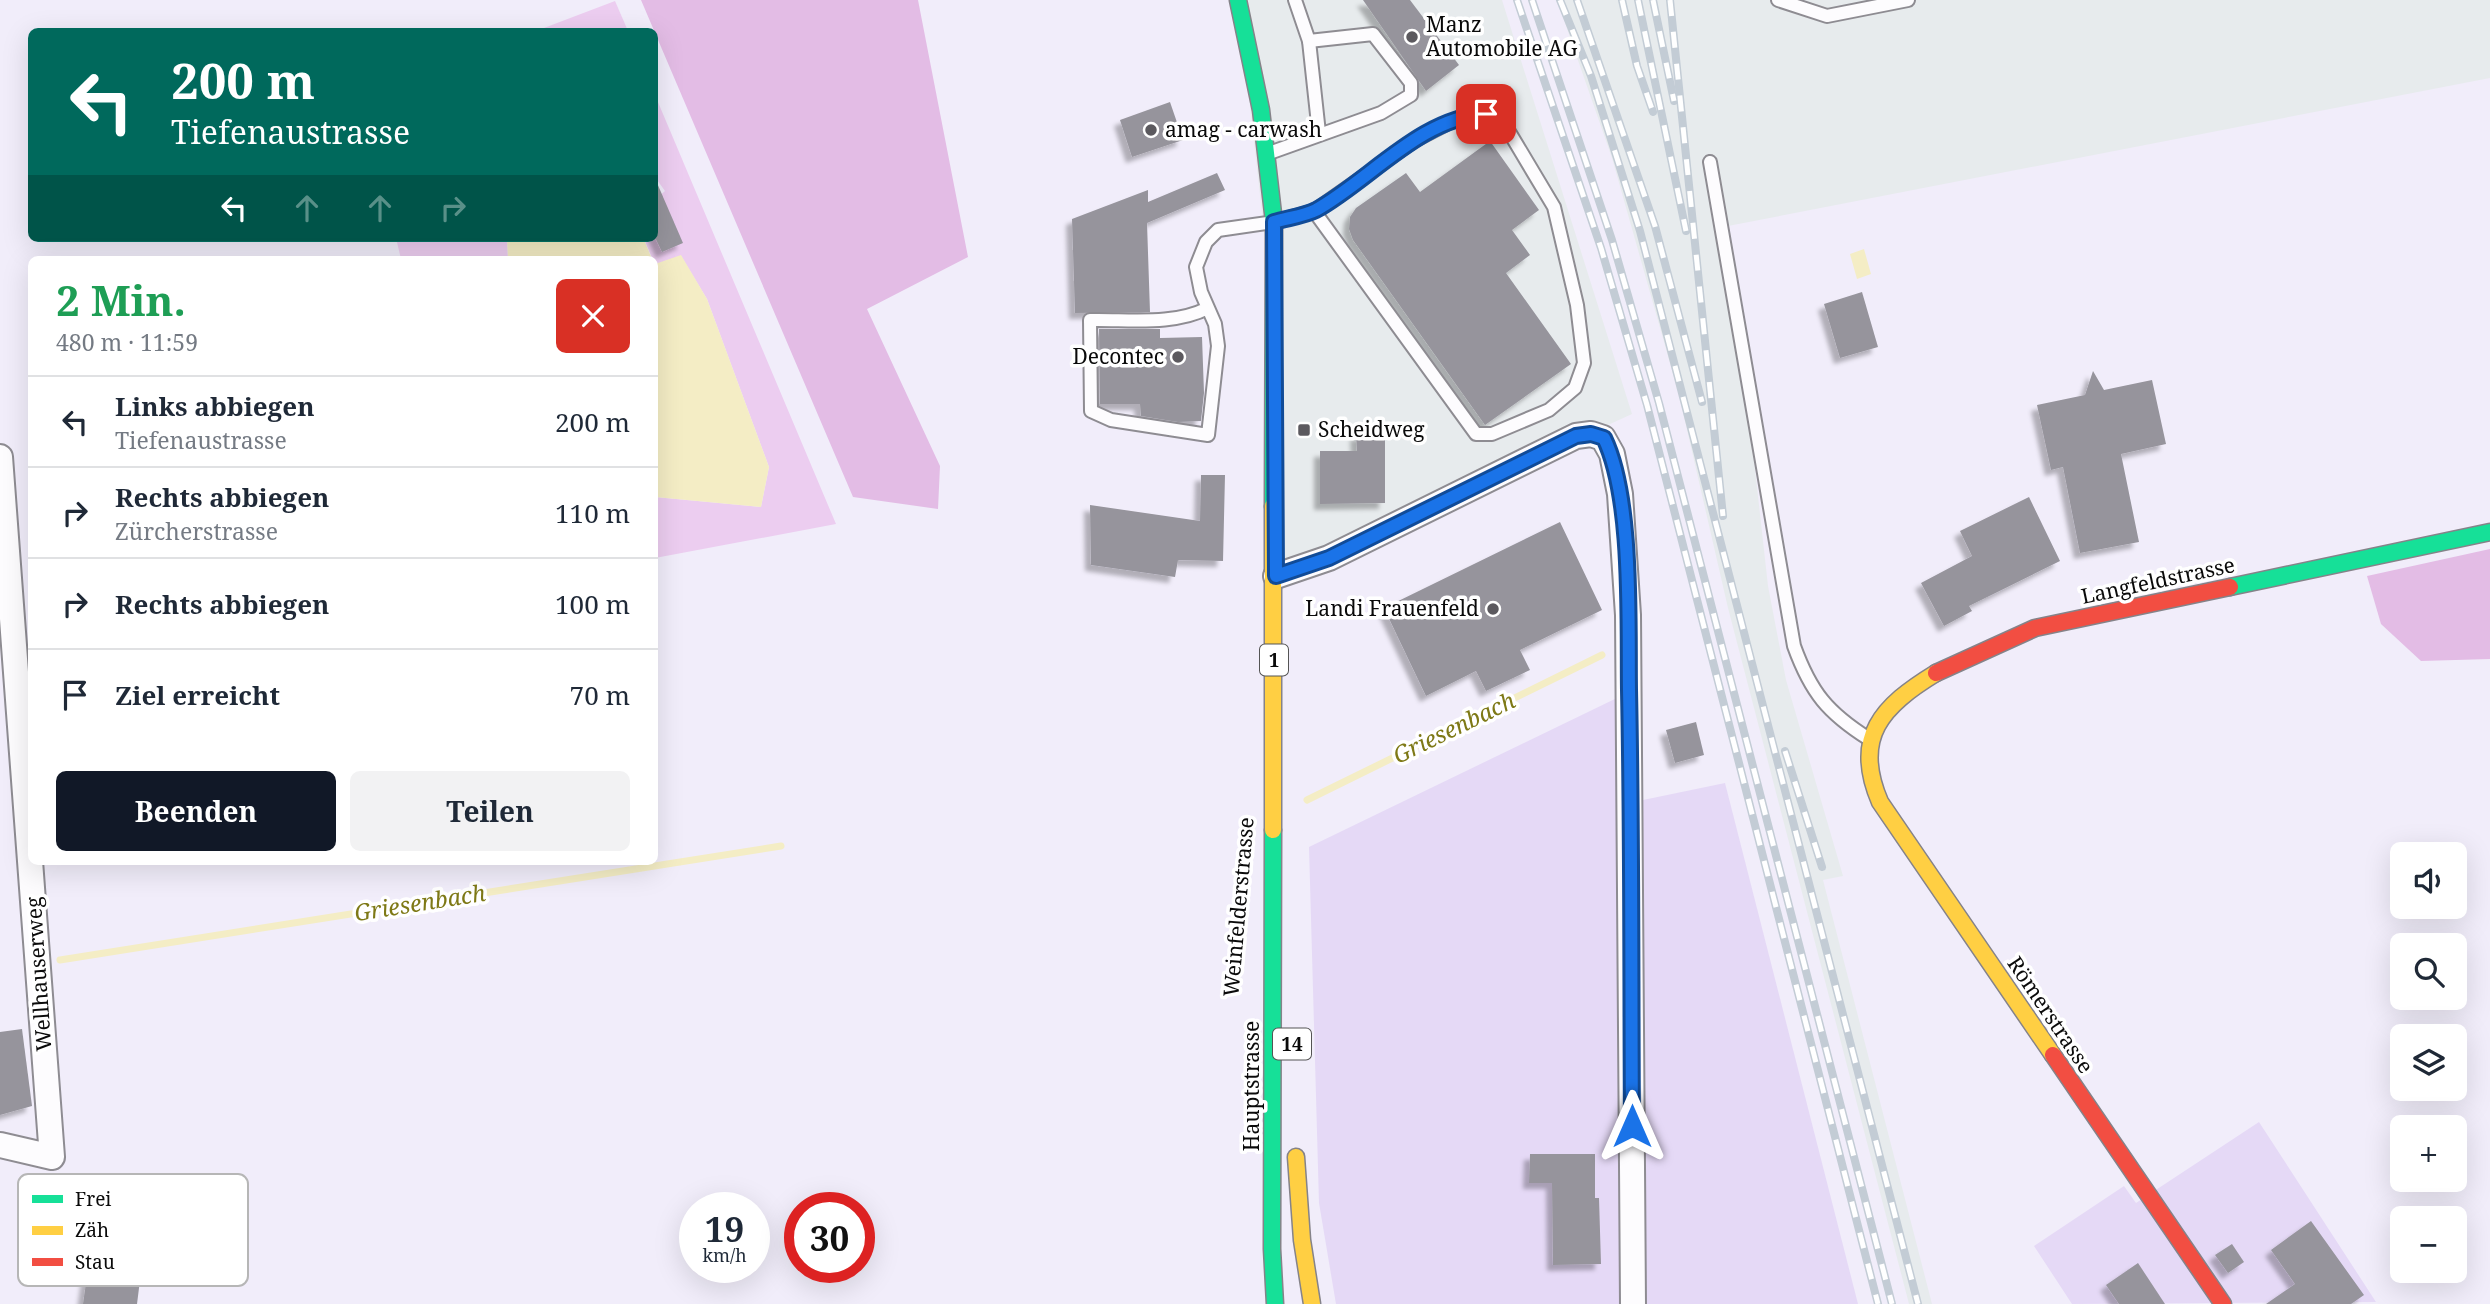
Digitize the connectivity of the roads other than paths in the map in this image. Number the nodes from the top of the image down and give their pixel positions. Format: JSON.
{"nodes":[{"id":1,"x":1238,"y":0,"type":"edge"},
{"id":2,"x":1295,"y":0,"type":"edge"},
{"id":3,"x":1778,"y":0,"type":"edge"},
{"id":4,"x":1908,"y":0,"type":"edge"},
{"id":5,"x":1309,"y":41,"type":"junction"},
{"id":6,"x":1319,"y":133,"type":"junction"},
{"id":7,"x":1268,"y":153,"type":"junction"},
{"id":8,"x":1710,"y":162,"type":"dead end"},
{"id":9,"x":1314,"y":211,"type":"junction"},
{"id":10,"x":1274,"y":222,"type":"junction"},
{"id":11,"x":1208,"y":308,"type":"junction"},
{"id":12,"x":0,"y":457,"type":"edge"},
{"id":13,"x":2490,"y":532,"type":"edge"},
{"id":14,"x":1276,"y":576,"type":"junction"},
{"id":15,"x":1870,"y":740,"type":"junction"},
{"id":16,"x":1273,"y":784,"type":"junction"},
{"id":17,"x":28,"y":834,"type":"edge"},
{"id":18,"x":30,"y":865,"type":"edge"},
{"id":19,"x":1255,"y":906,"type":"dead end"},
{"id":20,"x":1289,"y":923,"type":"dead end"},
{"id":21,"x":1295,"y":1143,"type":"dead end"},
{"id":22,"x":0,"y":1145,"type":"edge"},
{"id":23,"x":1275,"y":1304,"type":"edge"},
{"id":24,"x":1312,"y":1304,"type":"edge"},
{"id":25,"x":1633,"y":1304,"type":"edge"},
{"id":26,"x":2222,"y":1304,"type":"edge"}],
"edges":[{"from":1,"to":7,"type":"main road","number":"1"},
{"from":2,"to":5,"type":"lane"},
{"from":3,"to":4,"type":"lane"},
{"from":5,"to":6,"type":"lane"},
{"from":5,"to":6,"type":"lane"},
{"from":6,"to":7,"type":"lane"},
{"from":7,"to":10,"type":"main road","number":"1"},
{"from":8,"to":15,"type":"lane"},
{"from":9,"to":9,"type":"lane"},
{"from":9,"to":10,"type":"lane"},
{"from":10,"to":11,"type":"lane"},
{"from":10,"to":14,"type":"main road","number":"1"},
{"from":11,"to":11,"type":"lane"},
{"from":12,"to":17,"type":"street","name":"Wellhauserweg"},
{"from":13,"to":15,"type":"main road","name":"Langfeldstrasse"},
{"from":14,"to":16,"type":"main road","number":"1"},
{"from":14,"to":25,"type":"street"},
{"from":15,"to":26,"type":"main road","name":"Römerstrasse"},
{"from":16,"to":19,"type":"main road","name":"Weinfelderstrasse"},
{"from":16,"to":20,"type":"main road","name":"Weinfelderstrasse"},
{"from":16,"to":23,"type":"main road","name":"Hauptstrasse","number":"1"},
{"from":18,"to":22,"type":"street","name":"Wellhauserweg"},
{"from":21,"to":24,"type":"main road"}]}
